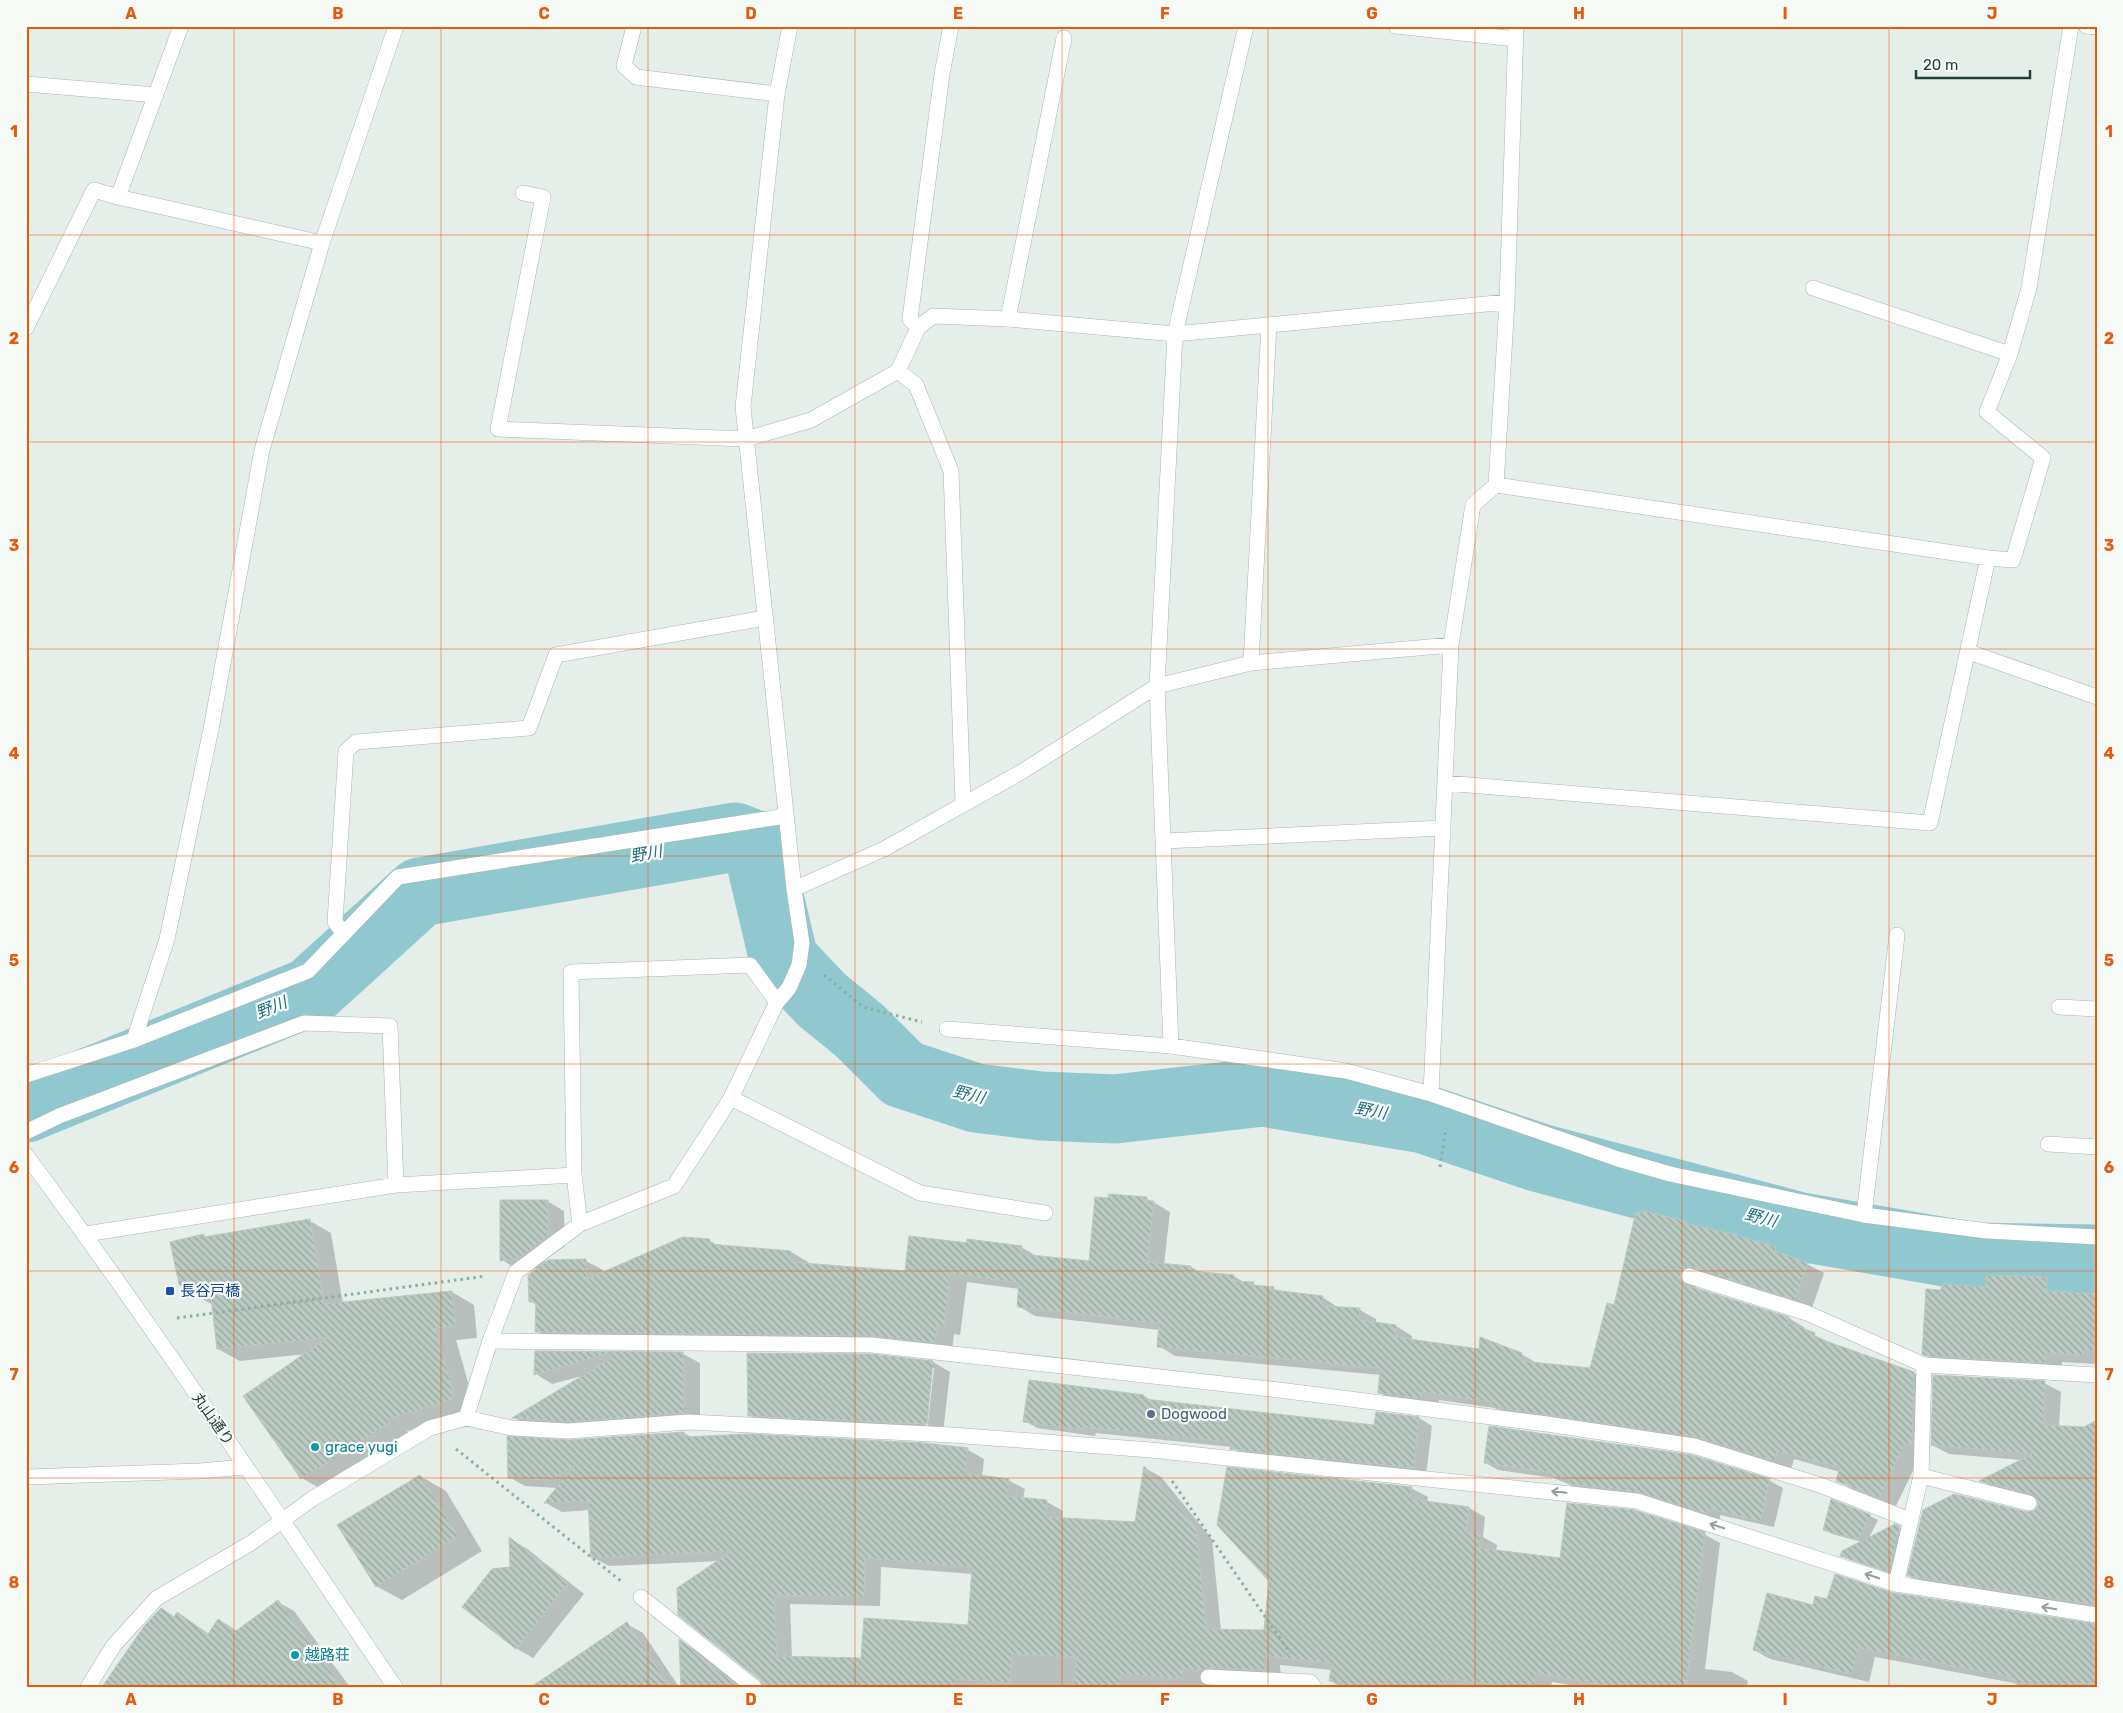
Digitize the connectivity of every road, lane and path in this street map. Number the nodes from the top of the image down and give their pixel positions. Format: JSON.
{"nodes":[{"id":1,"x":181,"y":26,"type":"edge"},
{"id":2,"x":396,"y":26,"type":"edge"},
{"id":3,"x":634,"y":26,"type":"edge"},
{"id":4,"x":790,"y":26,"type":"edge"},
{"id":5,"x":951,"y":26,"type":"edge"},
{"id":6,"x":1246,"y":26,"type":"edge"},
{"id":7,"x":1396,"y":26,"type":"edge"},
{"id":8,"x":2071,"y":26,"type":"edge"},
{"id":9,"x":2086,"y":26,"type":"edge"},
{"id":10,"x":2097,"y":27,"type":"edge"},
{"id":11,"x":1516,"y":33,"type":"edge"},
{"id":12,"x":1064,"y":38,"type":"dead end"},
{"id":13,"x":26,"y":84,"type":"edge"},
{"id":14,"x":776,"y":94,"type":"junction"},
{"id":15,"x":156,"y":95,"type":"junction"},
{"id":16,"x":522,"y":193,"type":"dead end"},
{"id":17,"x":118,"y":197,"type":"junction"},
{"id":18,"x":322,"y":243,"type":"junction"},
{"id":19,"x":1813,"y":288,"type":"dead end"},
{"id":20,"x":1507,"y":302,"type":"junction"},
{"id":21,"x":1008,"y":319,"type":"junction"},
{"id":22,"x":1269,"y":325,"type":"junction"},
{"id":23,"x":26,"y":328,"type":"edge"},
{"id":24,"x":918,"y":328,"type":"junction"},
{"id":25,"x":1175,"y":334,"type":"junction"},
{"id":26,"x":2010,"y":354,"type":"junction"},
{"id":27,"x":898,"y":371,"type":"junction"},
{"id":28,"x":746,"y":439,"type":"junction"},
{"id":29,"x":1496,"y":485,"type":"junction"},
{"id":30,"x":1988,"y":558,"type":"junction"},
{"id":31,"x":765,"y":618,"type":"junction"},
{"id":32,"x":1451,"y":645,"type":"junction"},
{"id":33,"x":1969,"y":652,"type":"junction"},
{"id":34,"x":1251,"y":663,"type":"junction"},
{"id":35,"x":1157,"y":686,"type":"junction"},
{"id":36,"x":2097,"y":697,"type":"edge"},
{"id":37,"x":1445,"y":783,"type":"junction"},
{"id":38,"x":963,"y":803,"type":"junction"},
{"id":39,"x":786,"y":816,"type":"junction"},
{"id":40,"x":1443,"y":828,"type":"junction"},
{"id":41,"x":1164,"y":841,"type":"junction"},
{"id":42,"x":794,"y":889,"type":"junction"},
{"id":43,"x":344,"y":934,"type":"junction"},
{"id":44,"x":1897,"y":935,"type":"dead end"},
{"id":45,"x":800,"y":961,"type":"junction"},
{"id":46,"x":777,"y":1002,"type":"junction"},
{"id":47,"x":2059,"y":1007,"type":"dead end"},
{"id":48,"x":2097,"y":1009,"type":"edge"},
{"id":49,"x":947,"y":1029,"type":"joint"},
{"id":50,"x":134,"y":1040,"type":"junction"},
{"id":51,"x":1171,"y":1046,"type":"junction"},
{"id":52,"x":26,"y":1075,"type":"edge"},
{"id":53,"x":1431,"y":1094,"type":"junction"},
{"id":54,"x":731,"y":1098,"type":"junction"},
{"id":55,"x":1447,"y":1122,"type":"dead end"},
{"id":56,"x":26,"y":1132,"type":"edge"},
{"id":57,"x":2048,"y":1144,"type":"dead end"},
{"id":58,"x":2097,"y":1147,"type":"edge"},
{"id":59,"x":26,"y":1155,"type":"edge"},
{"id":60,"x":1440,"y":1167,"type":"dead end"},
{"id":61,"x":574,"y":1175,"type":"junction"},
{"id":62,"x":396,"y":1185,"type":"junction"},
{"id":63,"x":1045,"y":1212,"type":"dead end"},
{"id":64,"x":1864,"y":1214,"type":"junction"},
{"id":65,"x":580,"y":1224,"type":"junction"},
{"id":66,"x":86,"y":1234,"type":"junction"},
{"id":67,"x":2097,"y":1237,"type":"edge"},
{"id":68,"x":516,"y":1272,"type":"junction"},
{"id":69,"x":1689,"y":1276,"type":"dead end"},
{"id":70,"x":146,"y":1323,"type":"junction"},
{"id":71,"x":490,"y":1341,"type":"junction"},
{"id":72,"x":1924,"y":1365,"type":"junction"},
{"id":73,"x":2097,"y":1375,"type":"edge"},
{"id":74,"x":466,"y":1418,"type":"junction"},
{"id":75,"x":430,"y":1428,"type":"junction"},
{"id":76,"x":1151,"y":1450,"type":"junction"},
{"id":77,"x":245,"y":1467,"type":"junction"},
{"id":78,"x":1920,"y":1476,"type":"junction"},
{"id":79,"x":26,"y":1478,"type":"edge"},
{"id":80,"x":2030,"y":1502,"type":"dead end"},
{"id":81,"x":283,"y":1519,"type":"junction"},
{"id":82,"x":1910,"y":1520,"type":"junction"},
{"id":83,"x":1896,"y":1584,"type":"junction"},
{"id":84,"x":641,"y":1597,"type":"joint"},
{"id":85,"x":2097,"y":1615,"type":"edge"},
{"id":86,"x":1208,"y":1677,"type":"dead end"},
{"id":87,"x":1312,"y":1684,"type":"edge"},
{"id":88,"x":88,"y":1687,"type":"edge"},
{"id":89,"x":395,"y":1687,"type":"edge"},
{"id":90,"x":754,"y":1687,"type":"edge"}],
"edges":[{"from":1,"to":15,"type":"street"},
{"from":2,"to":18,"type":"street"},
{"from":3,"to":14,"type":"street"},
{"from":4,"to":14,"type":"street"},
{"from":5,"to":24,"type":"street"},
{"from":6,"to":25,"type":"street"},
{"from":7,"to":11,"type":"street"},
{"from":8,"to":26,"type":"street"},
{"from":9,"to":10,"type":"street"},
{"from":11,"to":20,"type":"street"},
{"from":12,"to":21,"type":"street"},
{"from":13,"to":15,"type":"street"},
{"from":14,"to":28,"type":"street"},
{"from":15,"to":17,"type":"street"},
{"from":16,"to":28,"type":"street"},
{"from":17,"to":18,"type":"street"},
{"from":17,"to":23,"type":"street"},
{"from":18,"to":50,"type":"street"},
{"from":19,"to":26,"type":"street"},
{"from":20,"to":22,"type":"street"},
{"from":20,"to":29,"type":"street"},
{"from":21,"to":24,"type":"street"},
{"from":21,"to":25,"type":"street"},
{"from":22,"to":25,"type":"street"},
{"from":22,"to":34,"type":"street"},
{"from":24,"to":27,"type":"street"},
{"from":25,"to":35,"type":"street"},
{"from":26,"to":30,"type":"street"},
{"from":27,"to":28,"type":"street"},
{"from":27,"to":38,"type":"street"},
{"from":28,"to":31,"type":"street"},
{"from":29,"to":30,"type":"street"},
{"from":29,"to":32,"type":"street"},
{"from":30,"to":33,"type":"street"},
{"from":31,"to":39,"type":"street"},
{"from":31,"to":43,"type":"street"},
{"from":32,"to":34,"type":"street"},
{"from":32,"to":37,"type":"street"},
{"from":33,"to":36,"type":"street"},
{"from":33,"to":37,"type":"street"},
{"from":34,"to":35,"type":"street"},
{"from":35,"to":38,"type":"street"},
{"from":35,"to":41,"type":"street"},
{"from":37,"to":40,"type":"street"},
{"from":38,"to":42,"type":"street"},
{"from":39,"to":42,"type":"street"},
{"from":39,"to":43,"type":"street"},
{"from":40,"to":41,"type":"street"},
{"from":40,"to":53,"type":"street"},
{"from":41,"to":51,"type":"street"},
{"from":42,"to":45,"type":"street"},
{"from":43,"to":50,"type":"street"},
{"from":44,"to":64,"type":"street"},
{"from":45,"to":46,"type":"street"},
{"from":45,"to":49,"type":"path"},
{"from":46,"to":54,"type":"street"},
{"from":46,"to":61,"type":"street"},
{"from":47,"to":48,"type":"street"},
{"from":49,"to":51,"type":"street"},
{"from":50,"to":52,"type":"street"},
{"from":51,"to":53,"type":"street"},
{"from":53,"to":64,"type":"street"},
{"from":54,"to":63,"type":"street"},
{"from":54,"to":65,"type":"street"},
{"from":55,"to":60,"type":"path"},
{"from":56,"to":62,"type":"street"},
{"from":57,"to":58,"type":"street"},
{"from":59,"to":66,"type":"street","name":"丸山通り"},
{"from":61,"to":62,"type":"street"},
{"from":61,"to":65,"type":"street"},
{"from":62,"to":66,"type":"street"},
{"from":64,"to":67,"type":"street"},
{"from":65,"to":68,"type":"street"},
{"from":66,"to":70,"type":"street","name":"丸山通り"},
{"from":68,"to":70,"type":"path"},
{"from":68,"to":71,"type":"street"},
{"from":69,"to":72,"type":"street"},
{"from":70,"to":77,"type":"street","name":"丸山通り"},
{"from":71,"to":74,"type":"street"},
{"from":71,"to":82,"type":"street"},
{"from":72,"to":73,"type":"street"},
{"from":72,"to":78,"type":"street"},
{"from":74,"to":75,"type":"street"},
{"from":74,"to":76,"type":"street"},
{"from":75,"to":81,"type":"street"},
{"from":75,"to":84,"type":"path"},
{"from":83,"to":76,"type":"street","one_way":true},
{"from":76,"to":87,"type":"path"},
{"from":77,"to":79,"type":"street"},
{"from":77,"to":81,"type":"street","name":"丸山通り"},
{"from":78,"to":80,"type":"street"},
{"from":78,"to":82,"type":"street"},
{"from":81,"to":88,"type":"street"},
{"from":81,"to":89,"type":"street","name":"丸山通り"},
{"from":82,"to":83,"type":"street"},
{"from":85,"to":83,"type":"street","one_way":true},
{"from":84,"to":90,"type":"street"},
{"from":86,"to":87,"type":"street"}]}
